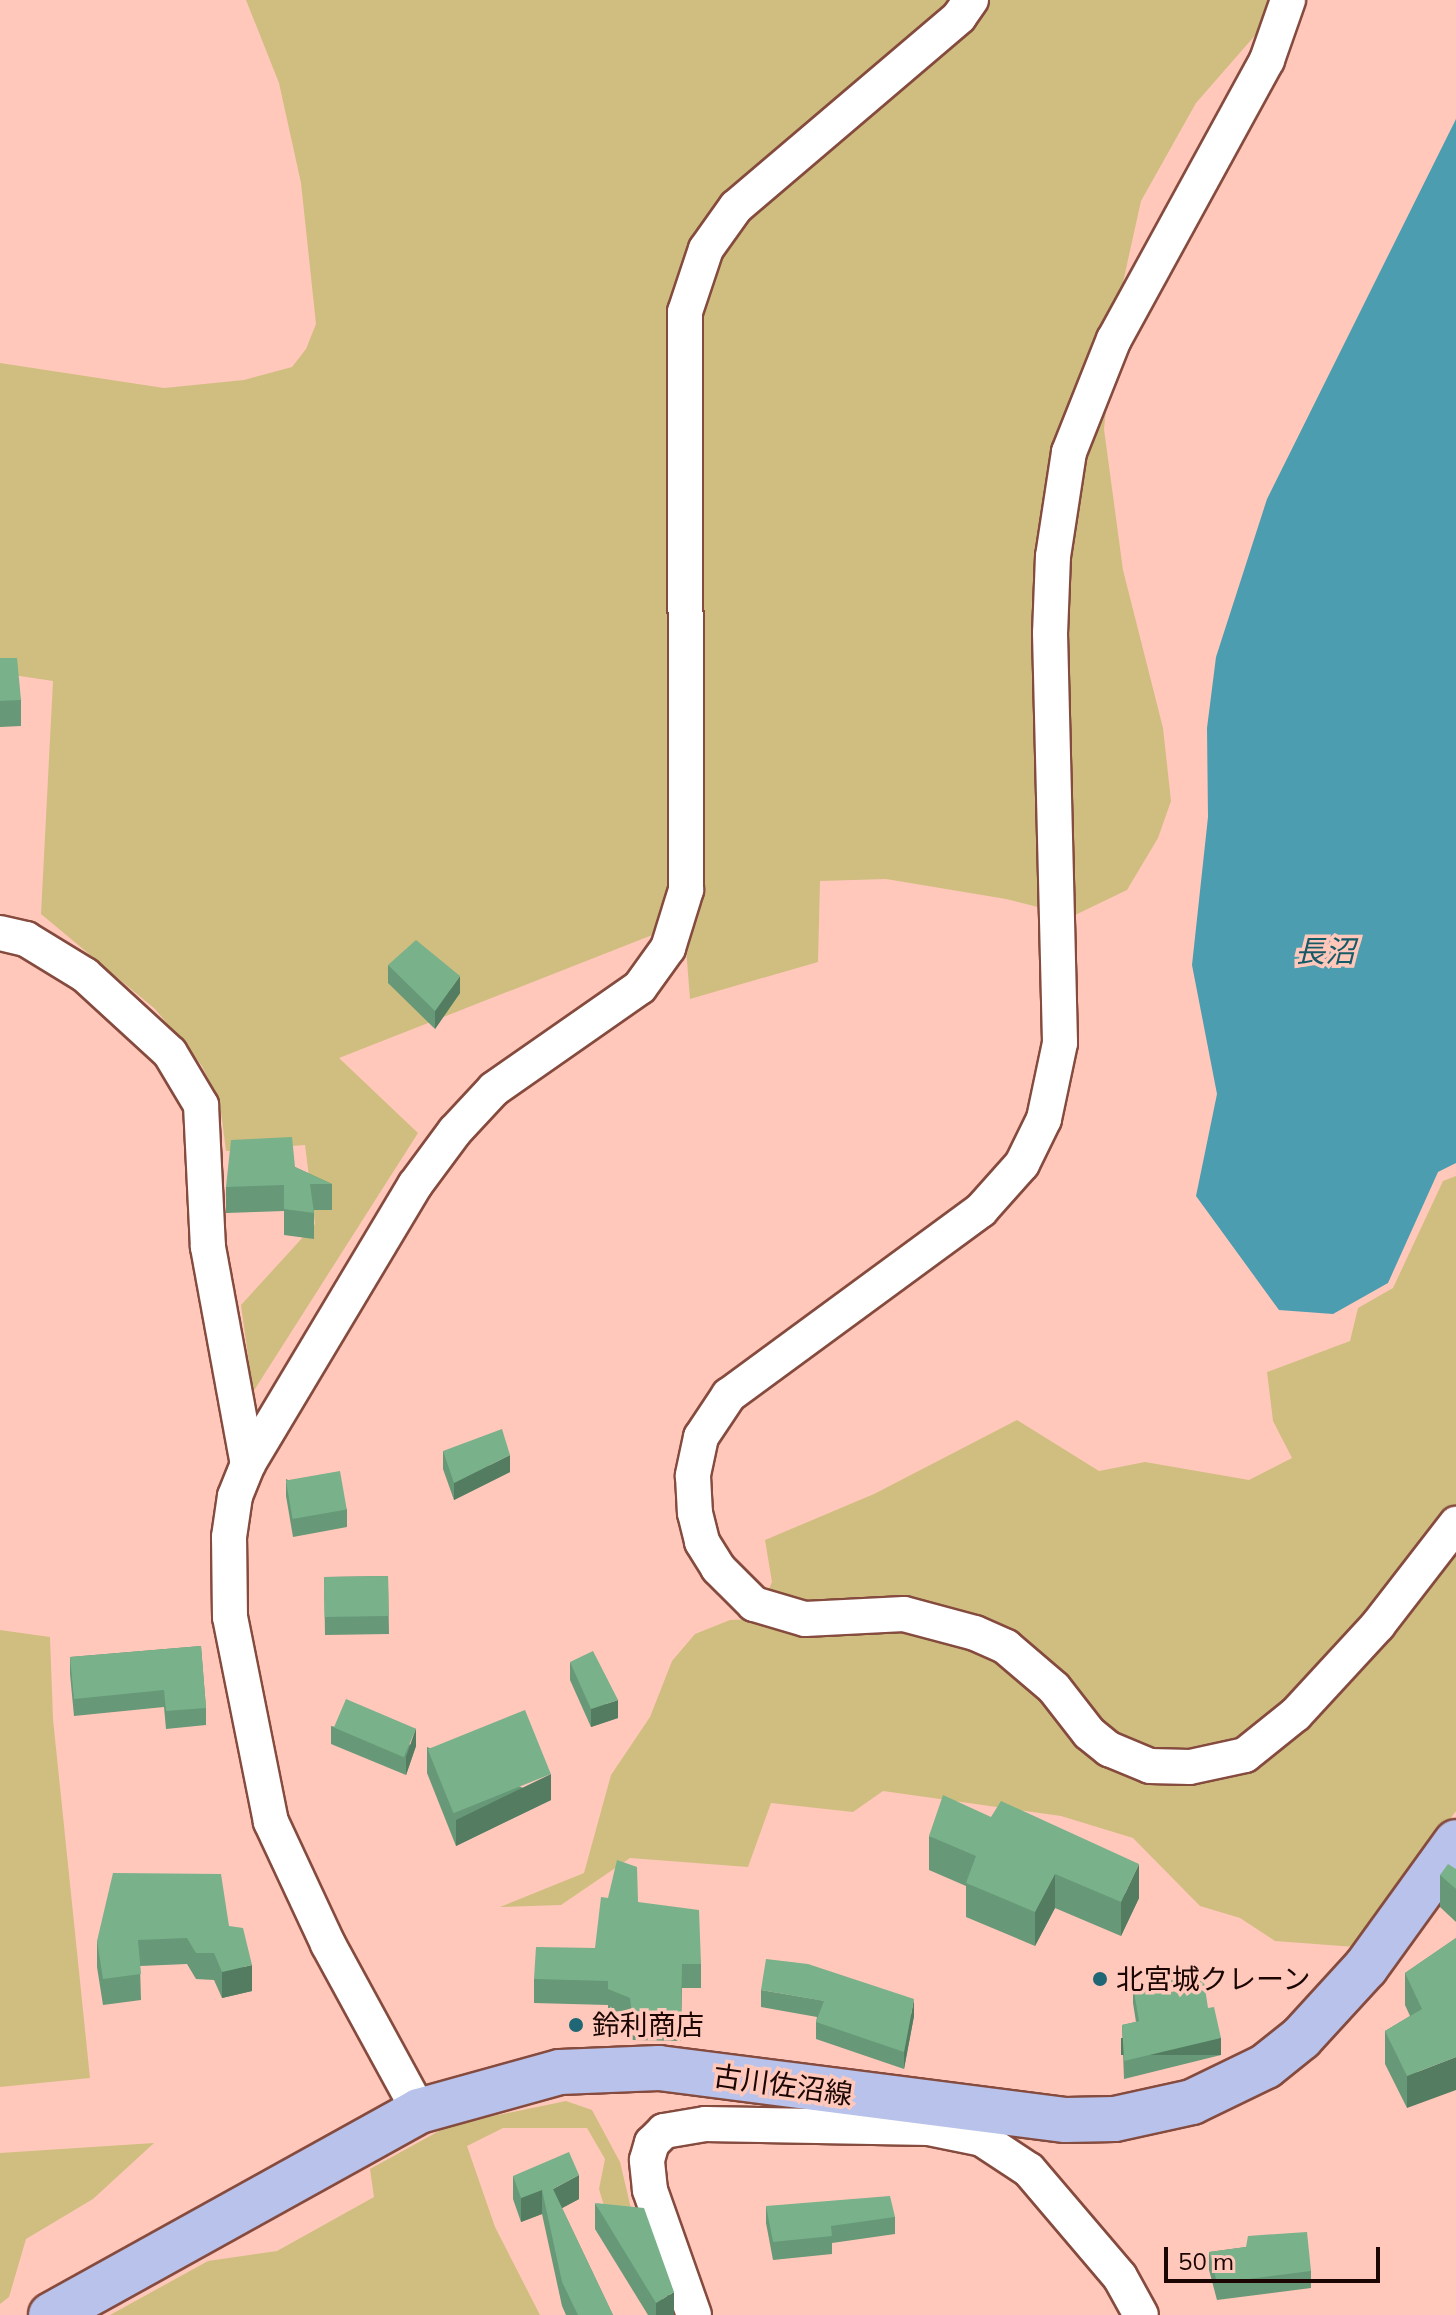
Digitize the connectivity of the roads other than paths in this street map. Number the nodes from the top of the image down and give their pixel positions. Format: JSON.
{"nodes":[{"id":1,"x":971,"y":0,"type":"edge"},
{"id":2,"x":1288,"y":0,"type":"edge"},
{"id":3,"x":0,"y":933,"type":"edge"},
{"id":4,"x":248,"y":1464,"type":"junction"},
{"id":5,"x":1456,"y":1524,"type":"edge"},
{"id":6,"x":1456,"y":1842,"type":"edge"},
{"id":7,"x":419,"y":2111,"type":"junction"},
{"id":8,"x":932,"y":2117,"type":"junction"},
{"id":9,"x":51,"y":2315,"type":"edge"},
{"id":10,"x":694,"y":2315,"type":"edge"},
{"id":11,"x":1141,"y":2315,"type":"edge"}],
"edges":[{"from":1,"to":4,"type":"street"},
{"from":2,"to":5,"type":"street"},
{"from":3,"to":4,"type":"street"},
{"from":4,"to":7,"type":"street"},
{"from":6,"to":8,"type":"main road","name":"古川佐沼線"},
{"from":7,"to":8,"type":"main road","name":"古川佐沼線"},
{"from":7,"to":9,"type":"main road","name":"古川佐沼線"},
{"from":8,"to":10,"type":"street"},
{"from":8,"to":11,"type":"street"}]}
